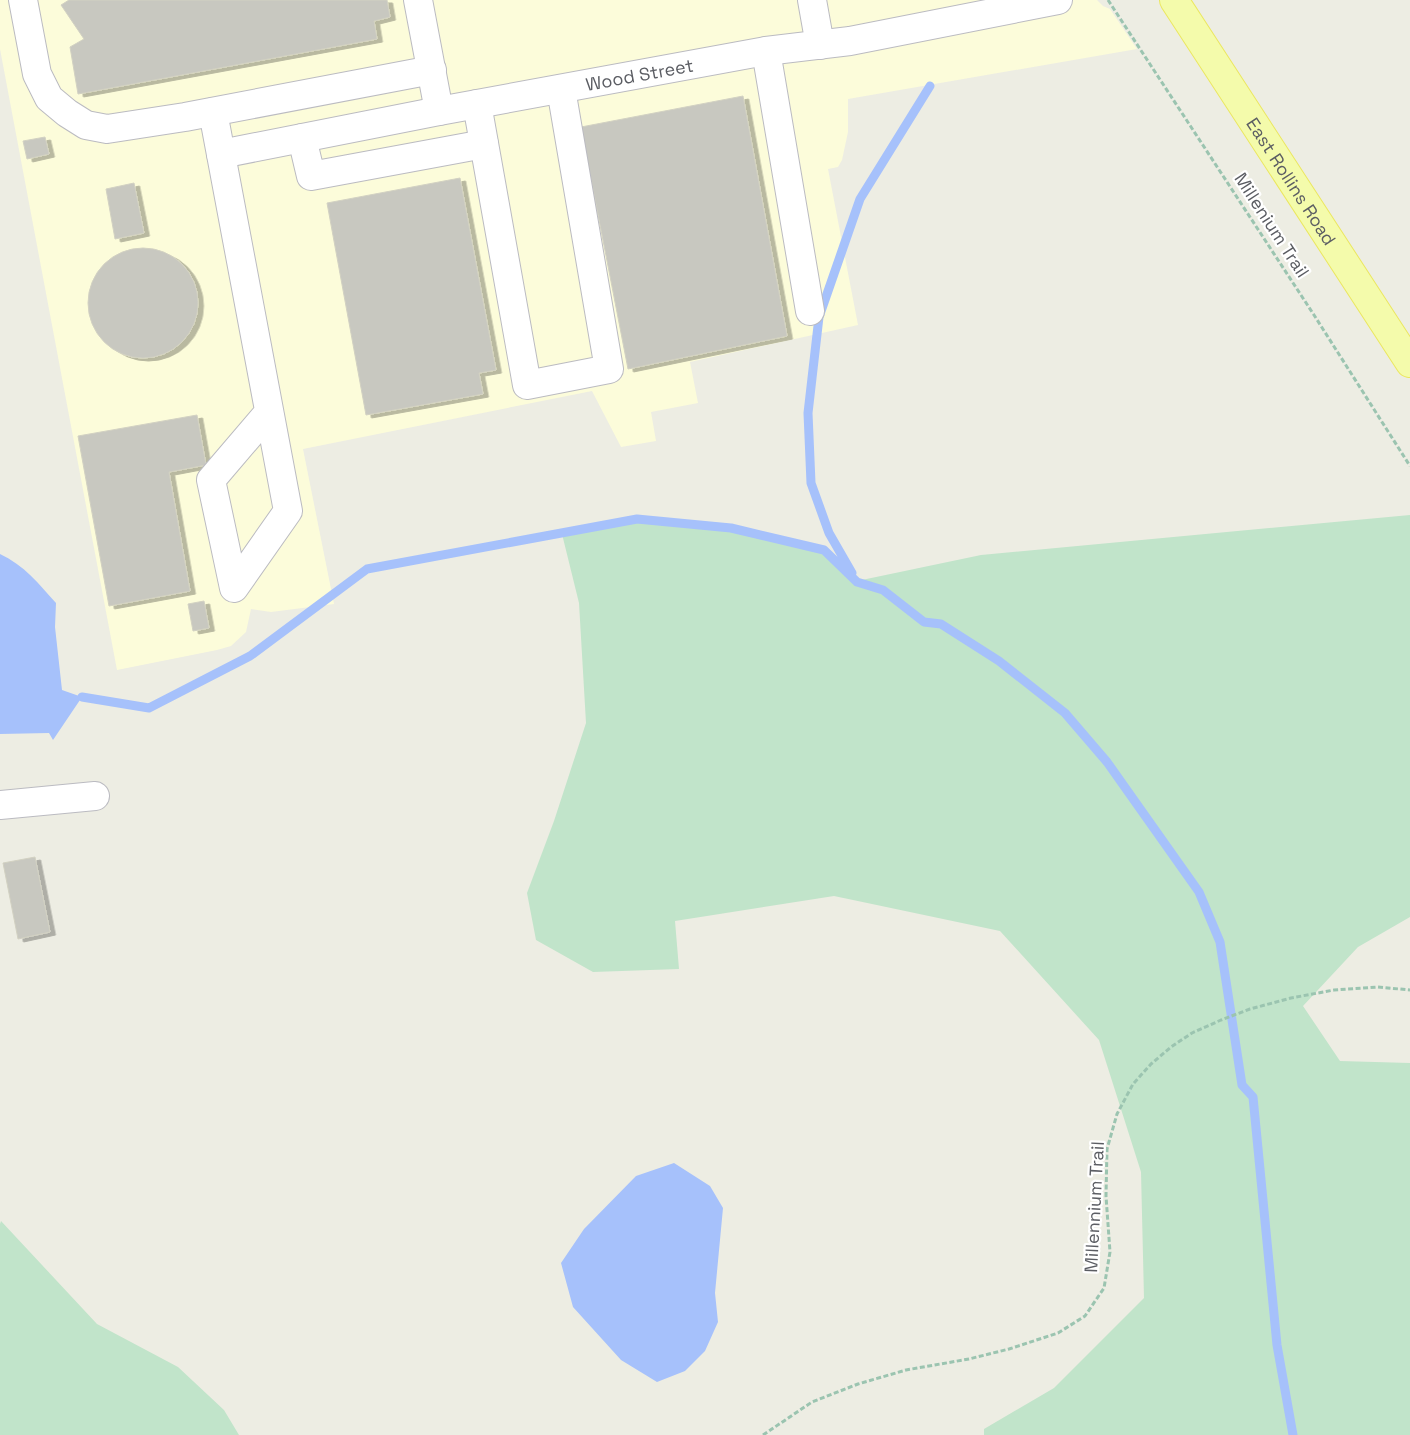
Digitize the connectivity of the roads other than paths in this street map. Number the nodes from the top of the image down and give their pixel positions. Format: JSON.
{"nodes":[{"id":1,"x":23,"y":0,"type":"edge"},
{"id":2,"x":418,"y":0,"type":"edge"},
{"id":3,"x":812,"y":0,"type":"edge"},
{"id":4,"x":1058,"y":0,"type":"edge"},
{"id":5,"x":1174,"y":0,"type":"edge"},
{"id":6,"x":820,"y":45,"type":"junction"},
{"id":7,"x":766,"y":50,"type":"junction"},
{"id":8,"x":432,"y":70,"type":"junction"},
{"id":9,"x":562,"y":89,"type":"junction"},
{"id":10,"x":478,"y":104,"type":"junction"},
{"id":11,"x":439,"y":111,"type":"junction"},
{"id":12,"x":213,"y":112,"type":"junction"},
{"id":13,"x":302,"y":138,"type":"junction"},
{"id":14,"x":484,"y":144,"type":"junction"},
{"id":15,"x":221,"y":154,"type":"junction"},
{"id":16,"x":810,"y":311,"type":"dead end"},
{"id":17,"x":1410,"y":363,"type":"edge"},
{"id":18,"x":269,"y":412,"type":"junction"},
{"id":19,"x":95,"y":796,"type":"dead end"},
{"id":20,"x":0,"y":805,"type":"edge"}],
"edges":[{"from":1,"to":12,"type":"street"},
{"from":2,"to":8,"type":"street"},
{"from":3,"to":6,"type":"street"},
{"from":4,"to":6,"type":"street","name":"Wood Street"},
{"from":5,"to":17,"type":"main road","name":"East Rollins Road"},
{"from":6,"to":7,"type":"street","name":"Wood Street"},
{"from":7,"to":9,"type":"street","name":"Wood Street"},
{"from":7,"to":16,"type":"street"},
{"from":8,"to":11,"type":"street"},
{"from":8,"to":12,"type":"street"},
{"from":9,"to":10,"type":"street","name":"Wood Street"},
{"from":9,"to":14,"type":"street"},
{"from":10,"to":11,"type":"street","name":"Wood Street"},
{"from":10,"to":14,"type":"street"},
{"from":11,"to":13,"type":"street","name":"Wood Street"},
{"from":12,"to":15,"type":"street"},
{"from":13,"to":14,"type":"street"},
{"from":13,"to":15,"type":"street","name":"Wood Street"},
{"from":15,"to":18,"type":"street"},
{"from":18,"to":18,"type":"street"},
{"from":19,"to":20,"type":"street"}]}
